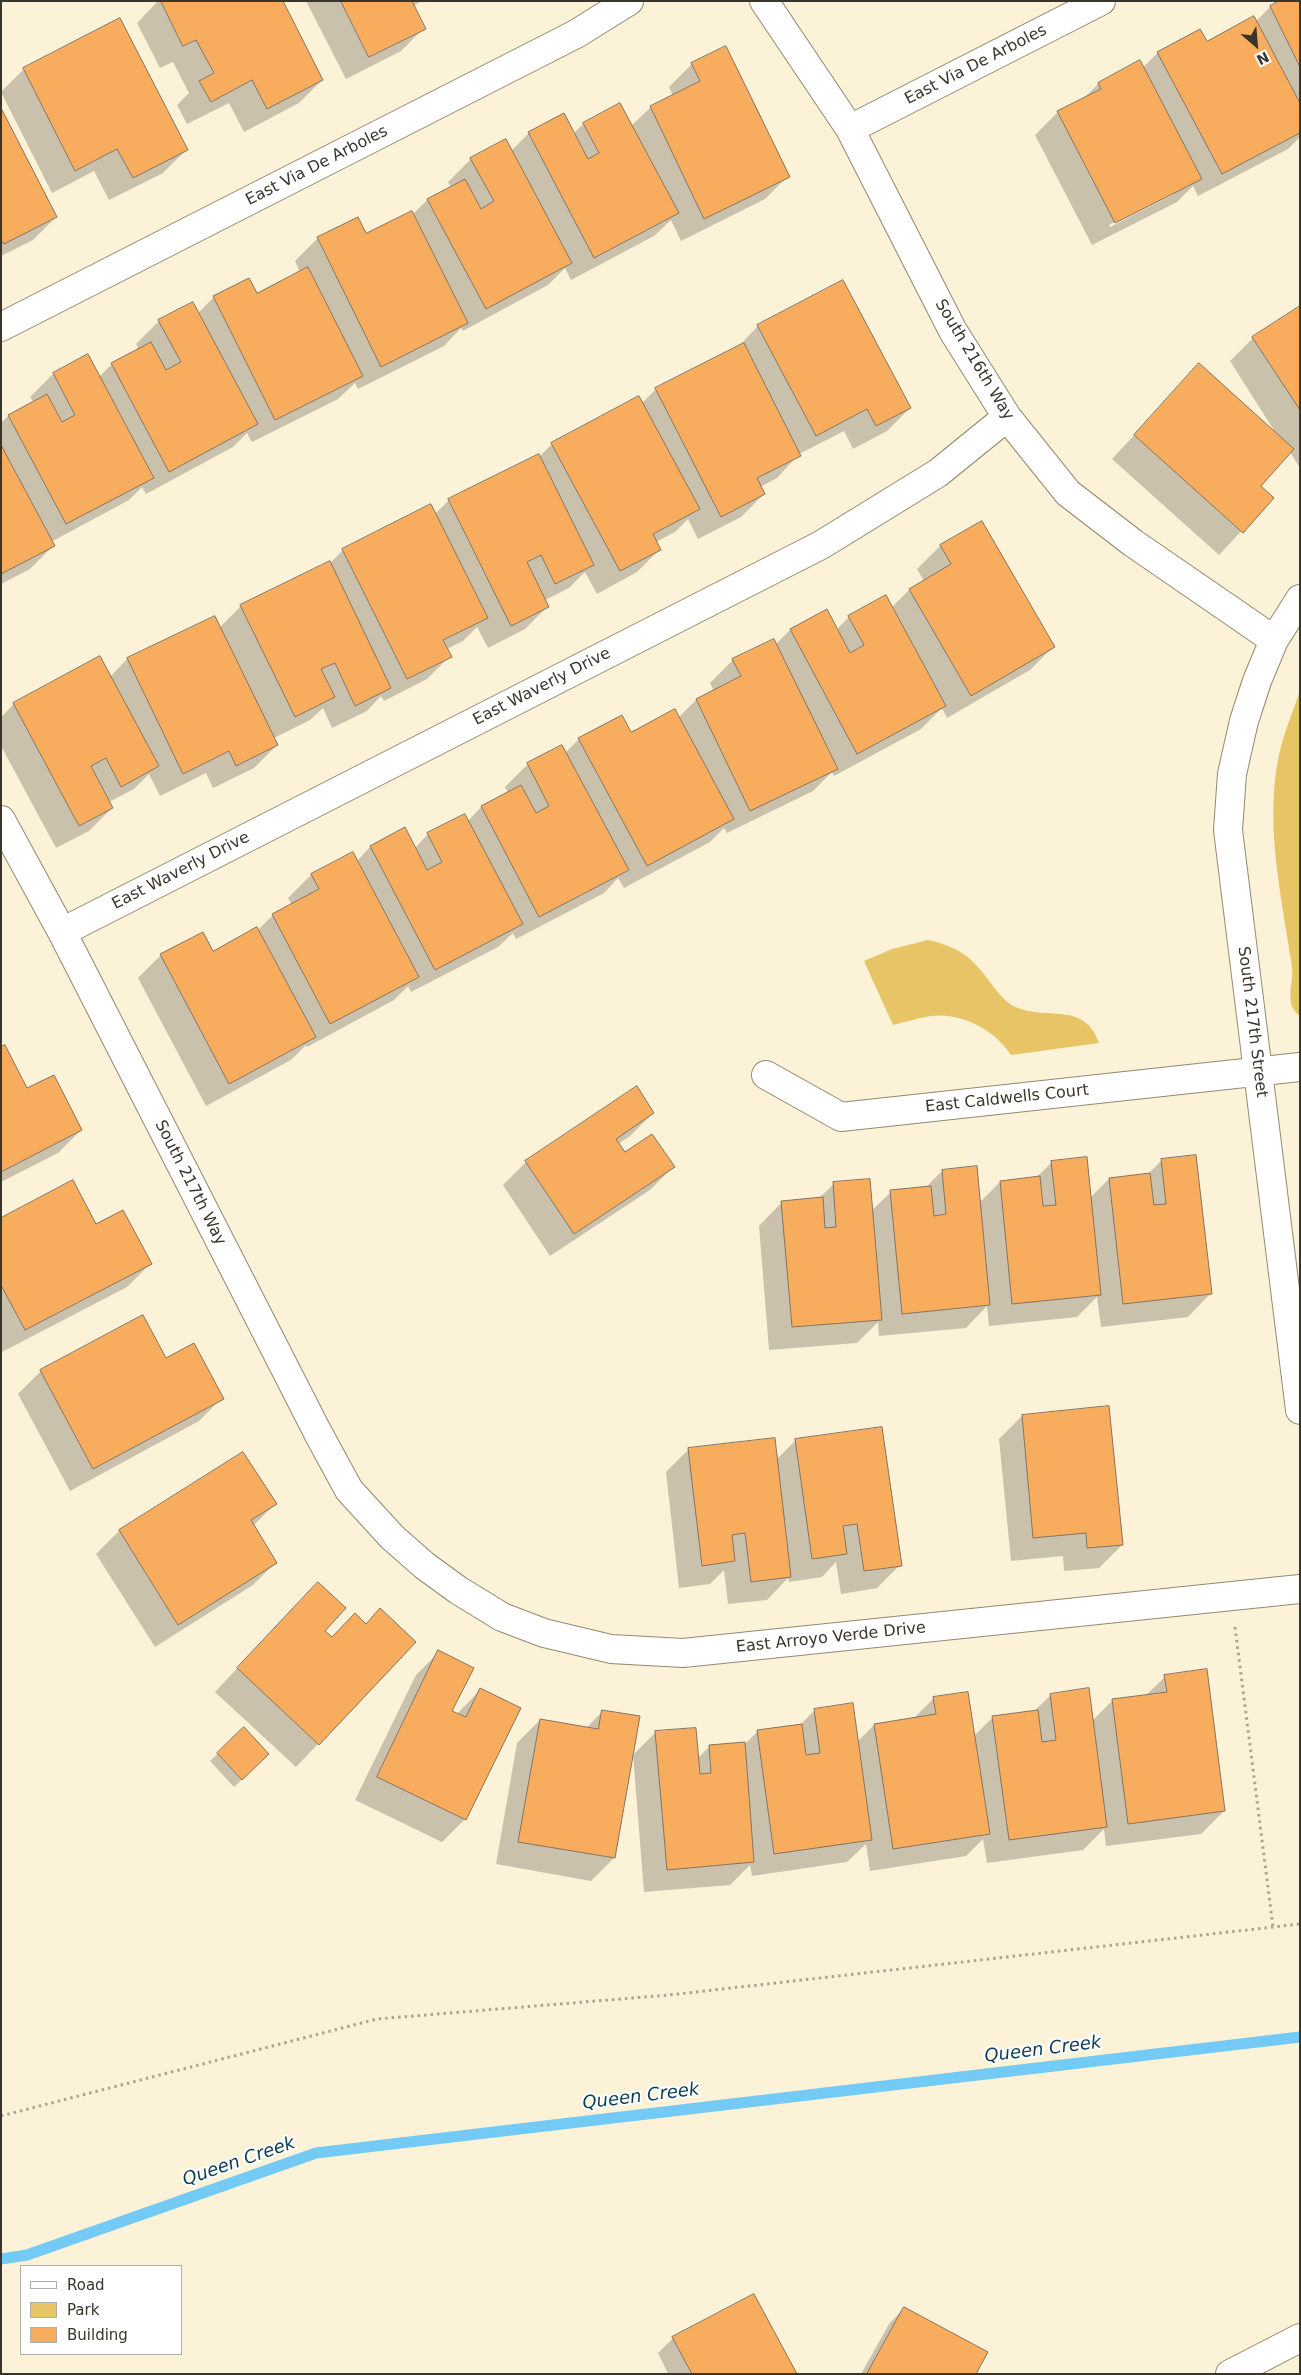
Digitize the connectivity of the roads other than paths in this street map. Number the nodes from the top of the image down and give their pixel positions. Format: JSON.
{"nodes":[{"id":1,"x":630,"y":1,"type":"edge"},
{"id":2,"x":764,"y":1,"type":"edge"},
{"id":3,"x":1101,"y":1,"type":"edge"},
{"id":4,"x":850,"y":129,"type":"junction"},
{"id":5,"x":1,"y":327,"type":"edge"},
{"id":6,"x":1007,"y":417,"type":"junction"},
{"id":7,"x":1300,"y":599,"type":"edge"},
{"id":8,"x":1274,"y":640,"type":"junction"},
{"id":9,"x":1,"y":820,"type":"edge"},
{"id":10,"x":62,"y":932,"type":"junction"},
{"id":11,"x":1300,"y":1067,"type":"edge"},
{"id":12,"x":1258,"y":1072,"type":"junction"},
{"id":13,"x":766,"y":1075,"type":"dead end"},
{"id":14,"x":1300,"y":1410,"type":"edge"},
{"id":15,"x":392,"y":1537,"type":"joint"},
{"id":16,"x":1300,"y":1589,"type":"edge"},
{"id":17,"x":1300,"y":2338,"type":"edge"},
{"id":18,"x":1230,"y":2374,"type":"edge"}],
"edges":[{"from":1,"to":5,"type":"street","name":"East Via De Arboles"},
{"from":2,"to":4,"type":"street","name":"South 216th Way"},
{"from":3,"to":4,"type":"street","name":"East Via De Arboles"},
{"from":4,"to":6,"type":"street","name":"South 216th Way"},
{"from":6,"to":8,"type":"street","name":"South 216th Way"},
{"from":6,"to":10,"type":"street","name":"East Waverly Drive"},
{"from":7,"to":8,"type":"street"},
{"from":8,"to":12,"type":"street","name":"South 217th Street"},
{"from":9,"to":10,"type":"street","name":"South 217th Way"},
{"from":10,"to":15,"type":"street","name":"South 217th Way"},
{"from":11,"to":12,"type":"street","name":"East Caldwells Court"},
{"from":12,"to":13,"type":"street","name":"East Caldwells Court"},
{"from":12,"to":14,"type":"street","name":"South 217th Street"},
{"from":15,"to":16,"type":"street","name":"East Arroyo Verde Drive"},
{"from":17,"to":18,"type":"street"}]}
